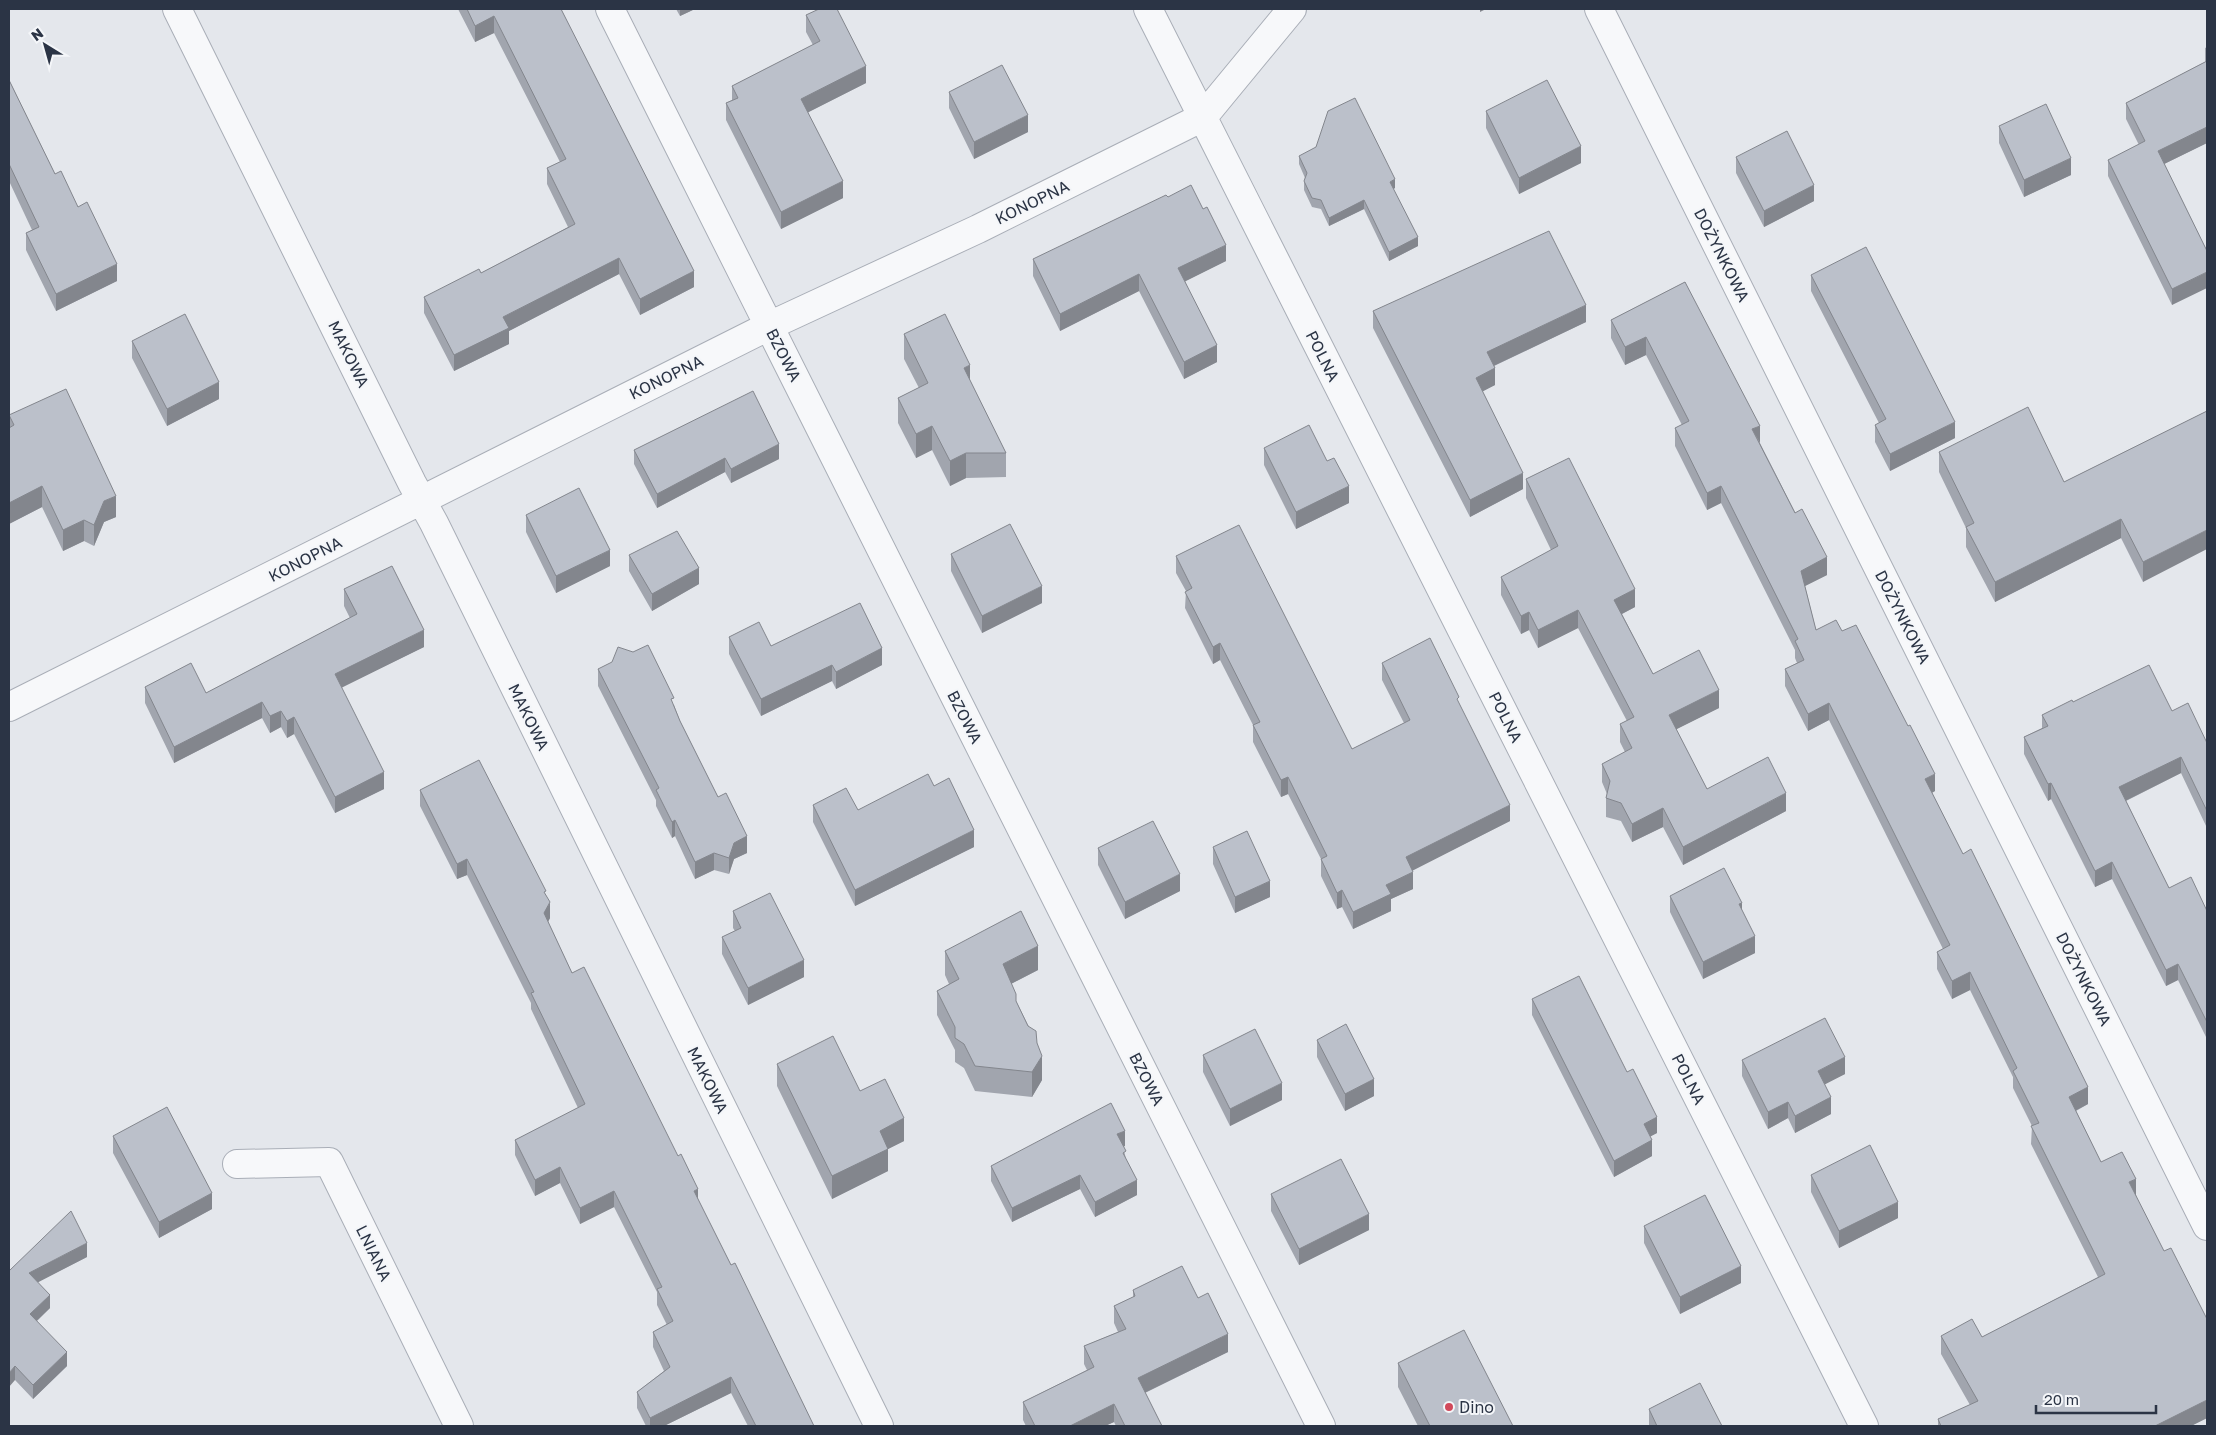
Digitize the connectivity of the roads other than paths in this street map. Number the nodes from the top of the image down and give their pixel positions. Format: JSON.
{"nodes":[{"id":1,"x":177,"y":9,"type":"edge"},
{"id":2,"x":610,"y":9,"type":"edge"},
{"id":3,"x":1148,"y":9,"type":"edge"},
{"id":4,"x":1292,"y":9,"type":"edge"},
{"id":5,"x":1599,"y":9,"type":"edge"},
{"id":6,"x":1203,"y":117,"type":"junction"},
{"id":7,"x":769,"y":326,"type":"junction"},
{"id":8,"x":421,"y":499,"type":"junction"},
{"id":9,"x":9,"y":707,"type":"edge"},
{"id":10,"x":237,"y":1164,"type":"dead end"},
{"id":11,"x":2207,"y":1226,"type":"edge"},
{"id":12,"x":459,"y":1426,"type":"edge"},
{"id":13,"x":879,"y":1426,"type":"edge"},
{"id":14,"x":1321,"y":1426,"type":"edge"},
{"id":15,"x":1864,"y":1426,"type":"edge"}],
"edges":[{"from":1,"to":8,"type":"street","name":"MAKOWA"},
{"from":2,"to":7,"type":"street","name":"BZOWA"},
{"from":3,"to":6,"type":"street","name":"POLNA"},
{"from":4,"to":6,"type":"street","name":"KONOPNA"},
{"from":5,"to":11,"type":"street","name":"DOŻYNKOWA"},
{"from":6,"to":7,"type":"street","name":"KONOPNA"},
{"from":6,"to":15,"type":"street","name":"POLNA"},
{"from":7,"to":8,"type":"street","name":"KONOPNA"},
{"from":7,"to":14,"type":"street","name":"BZOWA"},
{"from":8,"to":9,"type":"street","name":"KONOPNA"},
{"from":8,"to":13,"type":"street","name":"MAKOWA"},
{"from":10,"to":12,"type":"street","name":"LNIANA"}]}
